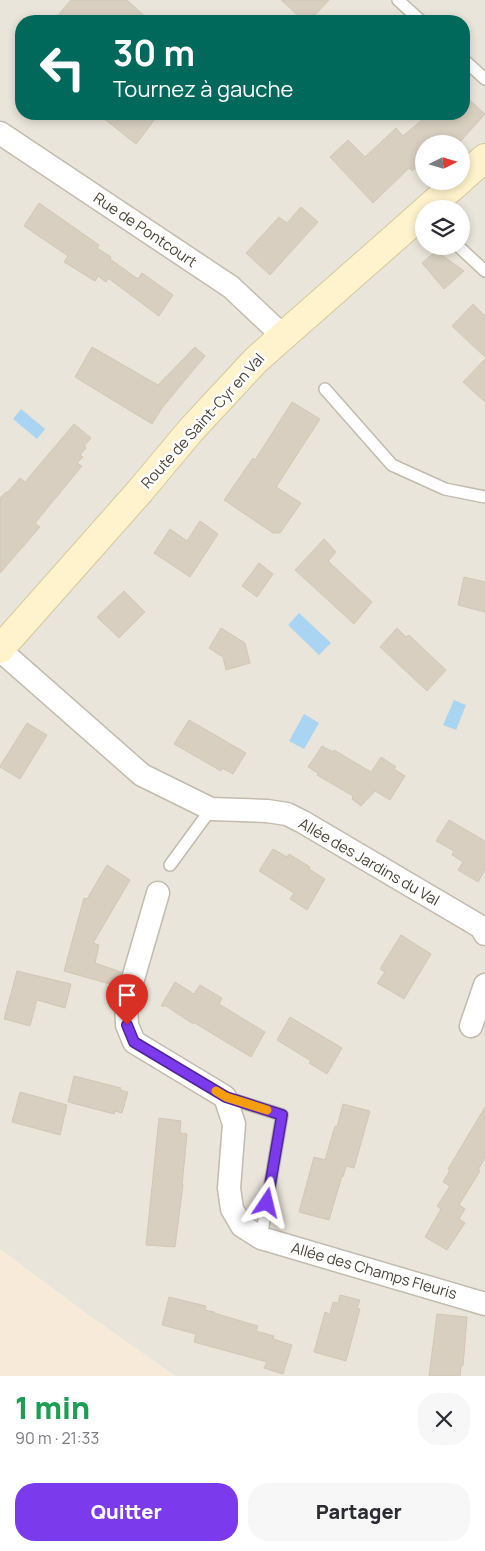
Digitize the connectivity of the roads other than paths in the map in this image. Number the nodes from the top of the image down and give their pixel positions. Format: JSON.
{"nodes":[{"id":1,"x":398,"y":0,"type":"edge"},
{"id":2,"x":414,"y":15,"type":"edge"},
{"id":3,"x":470,"y":65,"type":"edge"},
{"id":4,"x":485,"y":79,"type":"edge"},
{"id":5,"x":0,"y":133,"type":"edge"},
{"id":6,"x":485,"y":158,"type":"edge"},
{"id":7,"x":470,"y":171,"type":"edge"},
{"id":8,"x":449,"y":190,"type":"edge"},
{"id":9,"x":438,"y":200,"type":"edge"},
{"id":10,"x":415,"y":221,"type":"edge"},
{"id":11,"x":468,"y":255,"type":"edge"},
{"id":12,"x":485,"y":271,"type":"edge"},
{"id":13,"x":283,"y":336,"type":"junction"},
{"id":14,"x":325,"y":389,"type":"dead end"},
{"id":15,"x":485,"y":497,"type":"edge"},
{"id":16,"x":0,"y":649,"type":"edge"},
{"id":17,"x":211,"y":809,"type":"junction"},
{"id":18,"x":170,"y":865,"type":"dead end"},
{"id":19,"x":158,"y":893,"type":"dead end"},
{"id":20,"x":485,"y":934,"type":"edge"},
{"id":21,"x":485,"y":985,"type":"edge"},
{"id":22,"x":472,"y":1026,"type":"dead end"},
{"id":23,"x":226,"y":1097,"type":"junction"},
{"id":24,"x":260,"y":1238,"type":"junction"},
{"id":25,"x":485,"y":1304,"type":"edge"}],
"edges":[{"from":1,"to":2,"type":"lane"},
{"from":3,"to":4,"type":"lane"},
{"from":5,"to":13,"type":"street","name":"Rue de Pontcourt"},
{"from":6,"to":7,"type":"street","name":"Route de Saint-Cyr en Val"},
{"from":8,"to":9,"type":"street","name":"Route de Saint-Cyr en Val"},
{"from":10,"to":13,"type":"street","name":"Route de Saint-Cyr en Val"},
{"from":11,"to":12,"type":"lane"},
{"from":13,"to":16,"type":"street","name":"Route de Saint-Cyr en Val"},
{"from":14,"to":15,"type":"lane"},
{"from":16,"to":17,"type":"street","name":"Allée des Jardins du Val"},
{"from":17,"to":18,"type":"lane"},
{"from":17,"to":20,"type":"street","name":"Allée des Jardins du Val"},
{"from":19,"to":23,"type":"street"},
{"from":21,"to":22,"type":"street"},
{"from":23,"to":24,"type":"street","name":"Allée des Champs Fleuris"},
{"from":23,"to":24,"type":"lane"},
{"from":24,"to":25,"type":"street","name":"Allée des Champs Fleuris"}]}
